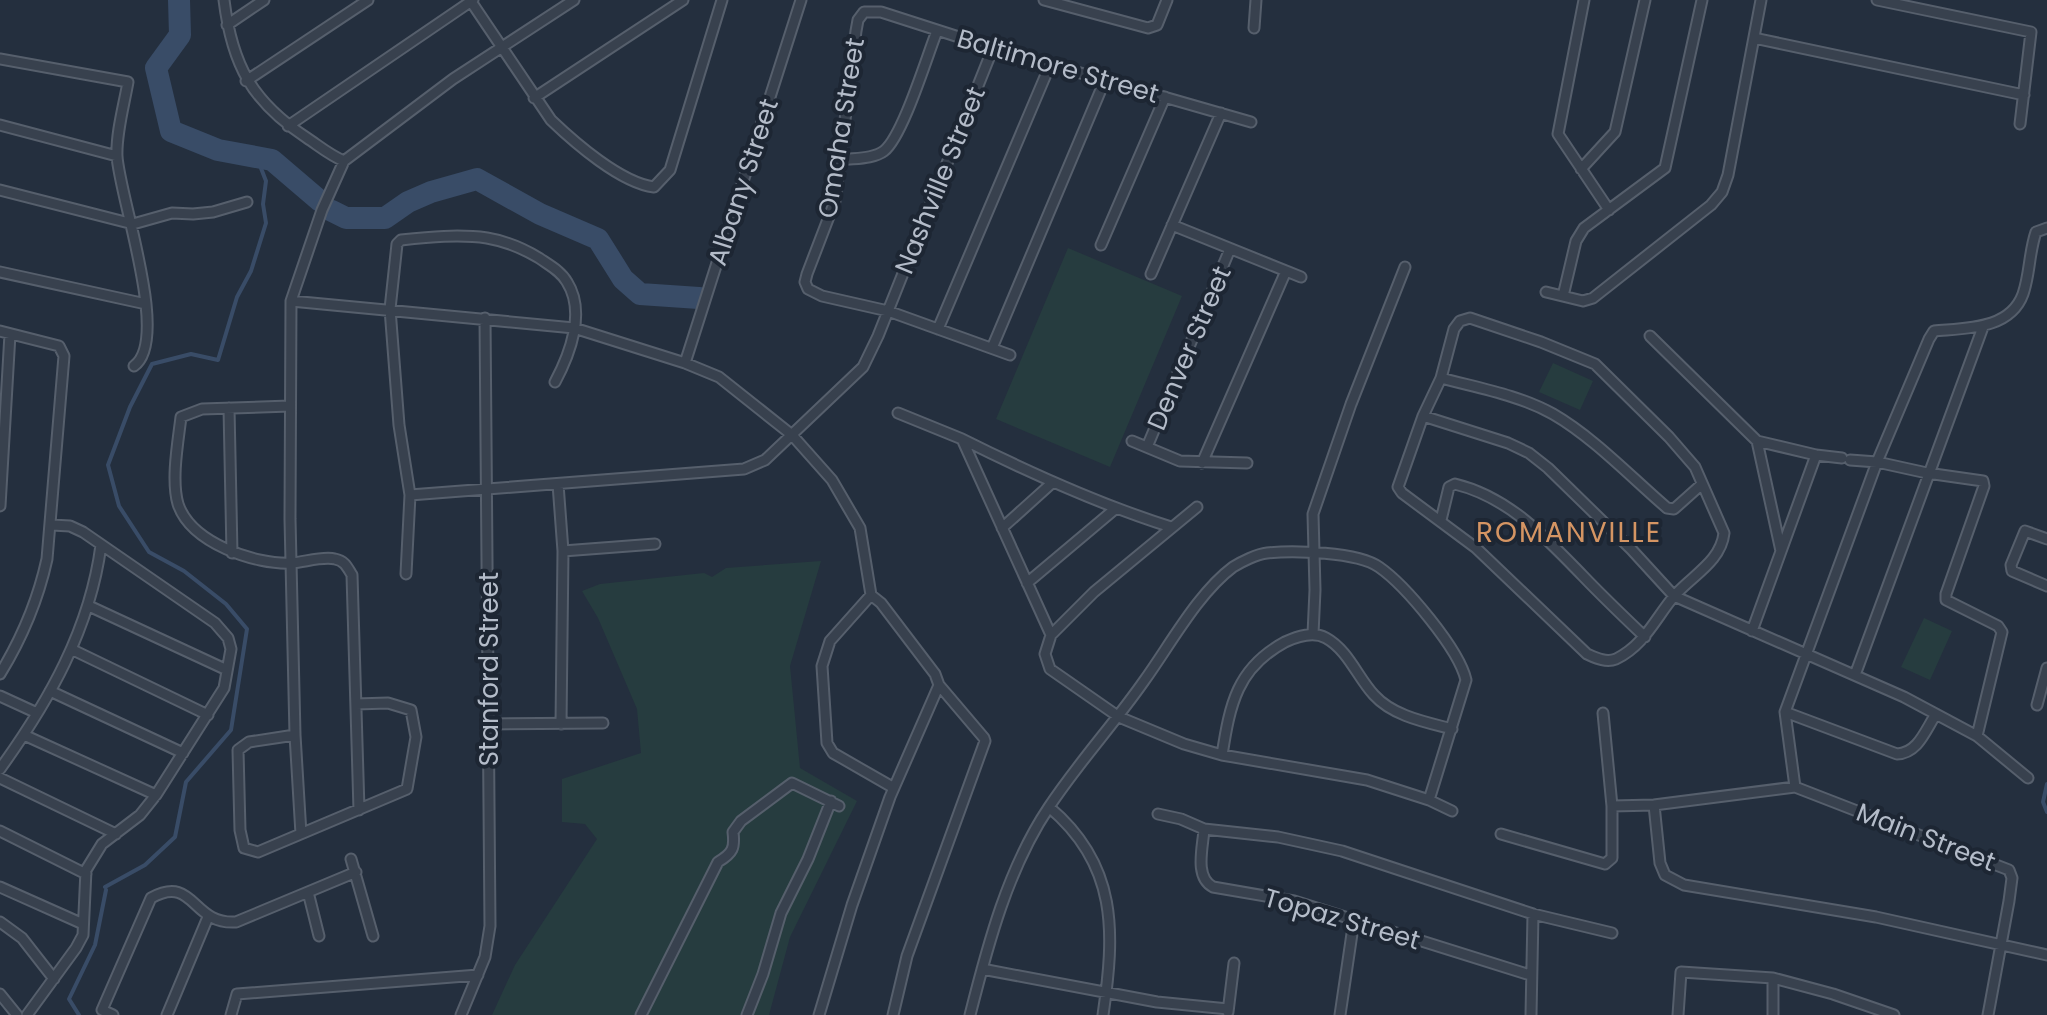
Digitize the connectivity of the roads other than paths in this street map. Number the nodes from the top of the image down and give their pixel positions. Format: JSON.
{"nodes":[{"id":1,"x":224,"y":0,"type":"edge"},
{"id":2,"x":264,"y":0,"type":"edge"},
{"id":3,"x":368,"y":0,"type":"edge"},
{"id":4,"x":471,"y":0,"type":"edge"},
{"id":5,"x":574,"y":0,"type":"edge"},
{"id":6,"x":683,"y":0,"type":"edge"},
{"id":7,"x":722,"y":0,"type":"edge"},
{"id":8,"x":801,"y":0,"type":"edge"},
{"id":9,"x":1044,"y":0,"type":"edge"},
{"id":10,"x":1167,"y":0,"type":"edge"},
{"id":11,"x":1256,"y":0,"type":"edge"},
{"id":12,"x":1584,"y":0,"type":"edge"},
{"id":13,"x":1645,"y":0,"type":"edge"},
{"id":14,"x":1702,"y":0,"type":"edge"},
{"id":15,"x":1761,"y":0,"type":"edge"},
{"id":16,"x":1877,"y":0,"type":"edge"},
{"id":17,"x":1940,"y":0,"type":"edge"},
{"id":18,"x":864,"y":12,"type":"joint"},
{"id":19,"x":1937,"y":13,"type":"junction"},
{"id":20,"x":227,"y":25,"type":"junction"},
{"id":21,"x":1254,"y":28,"type":"dead end"},
{"id":22,"x":937,"y":31,"type":"junction"},
{"id":23,"x":1754,"y":38,"type":"junction"},
{"id":24,"x":993,"y":48,"type":"junction"},
{"id":25,"x":501,"y":49,"type":"junction"},
{"id":26,"x":0,"y":59,"type":"edge"},
{"id":27,"x":1050,"y":65,"type":"junction"},
{"id":28,"x":1105,"y":80,"type":"junction"},
{"id":29,"x":246,"y":81,"type":"junction"},
{"id":30,"x":2024,"y":95,"type":"junction"},
{"id":31,"x":1165,"y":97,"type":"junction"},
{"id":32,"x":534,"y":98,"type":"junction"},
{"id":33,"x":1221,"y":113,"type":"junction"},
{"id":34,"x":1251,"y":122,"type":"dead end"},
{"id":35,"x":2020,"y":124,"type":"dead end"},
{"id":36,"x":0,"y":125,"type":"edge"},
{"id":37,"x":288,"y":126,"type":"junction"},
{"id":38,"x":117,"y":156,"type":"junction"},
{"id":39,"x":842,"y":160,"type":"junction"},
{"id":40,"x":344,"y":161,"type":"junction"},
{"id":41,"x":1581,"y":169,"type":"junction"},
{"id":42,"x":0,"y":190,"type":"edge"},
{"id":43,"x":247,"y":202,"type":"dead end"},
{"id":44,"x":1609,"y":210,"type":"junction"},
{"id":45,"x":133,"y":224,"type":"junction"},
{"id":46,"x":1172,"y":225,"type":"junction"},
{"id":47,"x":2047,"y":228,"type":"edge"},
{"id":48,"x":1101,"y":245,"type":"dead end"},
{"id":49,"x":1230,"y":249,"type":"junction"},
{"id":50,"x":1405,"y":267,"type":"dead end"},
{"id":51,"x":1286,"y":271,"type":"junction"},
{"id":52,"x":0,"y":272,"type":"edge"},
{"id":53,"x":1151,"y":274,"type":"dead end"},
{"id":54,"x":1301,"y":277,"type":"dead end"},
{"id":55,"x":1546,"y":292,"type":"dead end"},
{"id":56,"x":1563,"y":296,"type":"junction"},
{"id":57,"x":291,"y":301,"type":"junction"},
{"id":58,"x":146,"y":304,"type":"junction"},
{"id":59,"x":390,"y":309,"type":"junction"},
{"id":60,"x":888,"y":311,"type":"junction"},
{"id":61,"x":485,"y":318,"type":"junction"},
{"id":62,"x":1983,"y":327,"type":"junction"},
{"id":63,"x":574,"y":328,"type":"junction"},
{"id":64,"x":938,"y":329,"type":"junction"},
{"id":65,"x":5,"y":332,"type":"edge"},
{"id":66,"x":1650,"y":336,"type":"dead end"},
{"id":67,"x":992,"y":348,"type":"junction"},
{"id":68,"x":1010,"y":355,"type":"dead end"},
{"id":69,"x":685,"y":363,"type":"junction"},
{"id":70,"x":134,"y":366,"type":"dead end"},
{"id":71,"x":1441,"y":378,"type":"junction"},
{"id":72,"x":555,"y":382,"type":"dead end"},
{"id":73,"x":290,"y":406,"type":"junction"},
{"id":74,"x":229,"y":408,"type":"junction"},
{"id":75,"x":898,"y":413,"type":"dead end"},
{"id":76,"x":1423,"y":416,"type":"junction"},
{"id":77,"x":792,"y":435,"type":"junction"},
{"id":78,"x":962,"y":439,"type":"junction"},
{"id":79,"x":1132,"y":441,"type":"dead end"},
{"id":80,"x":1757,"y":441,"type":"junction"},
{"id":81,"x":1147,"y":447,"type":"junction"},
{"id":82,"x":1816,"y":455,"type":"junction"},
{"id":83,"x":1,"y":458,"type":"edge"},
{"id":84,"x":1877,"y":462,"type":"junction"},
{"id":85,"x":1202,"y":463,"type":"junction"},
{"id":86,"x":1247,"y":463,"type":"dead end"},
{"id":87,"x":1927,"y":473,"type":"junction"},
{"id":88,"x":1052,"y":483,"type":"junction"},
{"id":89,"x":558,"y":484,"type":"junction"},
{"id":90,"x":1702,"y":484,"type":"junction"},
{"id":91,"x":488,"y":490,"type":"junction"},
{"id":92,"x":410,"y":495,"type":"junction"},
{"id":93,"x":0,"y":507,"type":"edge"},
{"id":94,"x":1197,"y":507,"type":"dead end"},
{"id":95,"x":1115,"y":509,"type":"junction"},
{"id":96,"x":1441,"y":520,"type":"junction"},
{"id":97,"x":52,"y":525,"type":"junction"},
{"id":98,"x":1171,"y":527,"type":"junction"},
{"id":99,"x":1002,"y":528,"type":"junction"},
{"id":100,"x":2047,"y":539,"type":"edge"},
{"id":101,"x":655,"y":544,"type":"dead end"},
{"id":102,"x":101,"y":545,"type":"junction"},
{"id":103,"x":563,"y":551,"type":"junction"},
{"id":104,"x":1781,"y":551,"type":"junction"},
{"id":105,"x":232,"y":553,"type":"junction"},
{"id":106,"x":1313,"y":554,"type":"junction"},
{"id":107,"x":291,"y":563,"type":"junction"},
{"id":108,"x":406,"y":574,"type":"dead end"},
{"id":109,"x":1027,"y":583,"type":"junction"},
{"id":110,"x":2047,"y":586,"type":"edge"},
{"id":111,"x":871,"y":595,"type":"junction"},
{"id":112,"x":1674,"y":596,"type":"junction"},
{"id":113,"x":89,"y":606,"type":"junction"},
{"id":114,"x":1752,"y":631,"type":"junction"},
{"id":115,"x":1313,"y":634,"type":"junction"},
{"id":116,"x":1051,"y":635,"type":"junction"},
{"id":117,"x":1645,"y":637,"type":"junction"},
{"id":118,"x":73,"y":650,"type":"junction"},
{"id":119,"x":1805,"y":654,"type":"junction"},
{"id":120,"x":2047,"y":668,"type":"edge"},
{"id":121,"x":227,"y":670,"type":"junction"},
{"id":122,"x":0,"y":674,"type":"edge"},
{"id":123,"x":1855,"y":675,"type":"junction"},
{"id":124,"x":939,"y":685,"type":"junction"},
{"id":125,"x":50,"y":691,"type":"junction"},
{"id":126,"x":0,"y":696,"type":"edge"},
{"id":127,"x":356,"y":704,"type":"junction"},
{"id":128,"x":2037,"y":705,"type":"dead end"},
{"id":129,"x":1785,"y":712,"type":"junction"},
{"id":130,"x":37,"y":713,"type":"junction"},
{"id":131,"x":1603,"y":713,"type":"dead end"},
{"id":132,"x":1936,"y":714,"type":"junction"},
{"id":133,"x":208,"y":715,"type":"junction"},
{"id":134,"x":1119,"y":717,"type":"junction"},
{"id":135,"x":603,"y":723,"type":"dead end"},
{"id":136,"x":489,"y":724,"type":"junction"},
{"id":137,"x":561,"y":724,"type":"junction"},
{"id":138,"x":1452,"y":729,"type":"junction"},
{"id":139,"x":24,"y":735,"type":"junction"},
{"id":140,"x":295,"y":735,"type":"junction"},
{"id":141,"x":1977,"y":736,"type":"junction"},
{"id":142,"x":183,"y":753,"type":"junction"},
{"id":143,"x":1222,"y":755,"type":"junction"},
{"id":144,"x":0,"y":769,"type":"edge"},
{"id":145,"x":0,"y":778,"type":"edge"},
{"id":146,"x":2028,"y":778,"type":"dead end"},
{"id":147,"x":1795,"y":787,"type":"junction"},
{"id":148,"x":894,"y":788,"type":"junction"},
{"id":149,"x":156,"y":795,"type":"junction"},
{"id":150,"x":1429,"y":800,"type":"junction"},
{"id":151,"x":1654,"y":805,"type":"junction"},
{"id":152,"x":1612,"y":806,"type":"junction"},
{"id":153,"x":1049,"y":807,"type":"junction"},
{"id":154,"x":359,"y":810,"type":"junction"},
{"id":155,"x":1452,"y":811,"type":"dead end"},
{"id":156,"x":1158,"y":814,"type":"dead end"},
{"id":157,"x":1204,"y":829,"type":"junction"},
{"id":158,"x":0,"y":831,"type":"edge"},
{"id":159,"x":116,"y":834,"type":"junction"},
{"id":160,"x":301,"y":834,"type":"junction"},
{"id":161,"x":1501,"y":834,"type":"dead end"},
{"id":162,"x":351,"y":859,"type":"dead end"},
{"id":163,"x":356,"y":872,"type":"junction"},
{"id":164,"x":86,"y":874,"type":"junction"},
{"id":165,"x":0,"y":887,"type":"edge"},
{"id":166,"x":308,"y":892,"type":"junction"},
{"id":167,"x":1533,"y":914,"type":"junction"},
{"id":168,"x":208,"y":917,"type":"junction"},
{"id":169,"x":1354,"y":920,"type":"junction"},
{"id":170,"x":0,"y":922,"type":"edge"},
{"id":171,"x":83,"y":924,"type":"junction"},
{"id":172,"x":1612,"y":933,"type":"dead end"},
{"id":173,"x":319,"y":936,"type":"dead end"},
{"id":174,"x":373,"y":936,"type":"dead end"},
{"id":175,"x":2000,"y":943,"type":"junction"},
{"id":176,"x":2047,"y":955,"type":"edge"},
{"id":177,"x":1234,"y":963,"type":"dead end"},
{"id":178,"x":982,"y":969,"type":"junction"},
{"id":179,"x":478,"y":975,"type":"junction"},
{"id":180,"x":1530,"y":975,"type":"junction"},
{"id":181,"x":1773,"y":978,"type":"junction"},
{"id":182,"x":54,"y":979,"type":"junction"},
{"id":183,"x":1106,"y":993,"type":"junction"},
{"id":184,"x":0,"y":994,"type":"edge"},
{"id":185,"x":1228,"y":1012,"type":"edge"},
{"id":186,"x":17,"y":1015,"type":"edge"},
{"id":187,"x":27,"y":1015,"type":"edge"},
{"id":188,"x":113,"y":1015,"type":"edge"},
{"id":189,"x":167,"y":1015,"type":"edge"},
{"id":190,"x":231,"y":1015,"type":"edge"},
{"id":191,"x":461,"y":1015,"type":"edge"},
{"id":192,"x":641,"y":1015,"type":"edge"},
{"id":193,"x":747,"y":1015,"type":"edge"},
{"id":194,"x":819,"y":1015,"type":"edge"},
{"id":195,"x":893,"y":1015,"type":"edge"},
{"id":196,"x":970,"y":1015,"type":"edge"},
{"id":197,"x":1103,"y":1015,"type":"edge"},
{"id":198,"x":1340,"y":1015,"type":"edge"},
{"id":199,"x":1531,"y":1015,"type":"edge"},
{"id":200,"x":1678,"y":1015,"type":"edge"},
{"id":201,"x":1773,"y":1015,"type":"edge"},
{"id":202,"x":1892,"y":1015,"type":"edge"},
{"id":203,"x":1988,"y":1015,"type":"edge"}],
"edges":[{"from":1,"to":20,"type":"street"},
{"from":2,"to":20,"type":"street"},
{"from":3,"to":29,"type":"street"},
{"from":4,"to":25,"type":"street"},
{"from":4,"to":37,"type":"street"},
{"from":5,"to":25,"type":"street"},
{"from":6,"to":32,"type":"street"},
{"from":7,"to":32,"type":"street"},
{"from":8,"to":69,"type":"street","name":"Albany Street"},
{"from":9,"to":10,"type":"street"},
{"from":11,"to":21,"type":"street"},
{"from":12,"to":41,"type":"street"},
{"from":13,"to":41,"type":"street"},
{"from":14,"to":44,"type":"street"},
{"from":15,"to":23,"type":"street"},
{"from":16,"to":19,"type":"street"},
{"from":17,"to":19,"type":"street"},
{"from":18,"to":22,"type":"street","name":"Baltimore Street"},
{"from":18,"to":39,"type":"street","name":"Omaha Street"},
{"from":19,"to":30,"type":"street"},
{"from":20,"to":29,"type":"street"},
{"from":22,"to":24,"type":"street","name":"Baltimore Street"},
{"from":22,"to":39,"type":"street"},
{"from":23,"to":30,"type":"street"},
{"from":23,"to":56,"type":"street"},
{"from":24,"to":27,"type":"street","name":"Baltimore Street"},
{"from":24,"to":60,"type":"street","name":"Nashville Street"},
{"from":25,"to":32,"type":"street"},
{"from":25,"to":40,"type":"street"},
{"from":26,"to":38,"type":"street"},
{"from":27,"to":28,"type":"street","name":"Baltimore Street"},
{"from":27,"to":64,"type":"street"},
{"from":28,"to":31,"type":"street","name":"Baltimore Street"},
{"from":28,"to":67,"type":"street"},
{"from":29,"to":37,"type":"street"},
{"from":30,"to":35,"type":"street"},
{"from":31,"to":33,"type":"street","name":"Baltimore Street"},
{"from":31,"to":48,"type":"street"},
{"from":33,"to":34,"type":"street","name":"Baltimore Street"},
{"from":33,"to":46,"type":"street"},
{"from":36,"to":38,"type":"street"},
{"from":37,"to":40,"type":"street"},
{"from":38,"to":45,"type":"street"},
{"from":39,"to":60,"type":"street","name":"Omaha Street"},
{"from":40,"to":57,"type":"street"},
{"from":41,"to":44,"type":"street"},
{"from":42,"to":45,"type":"street"},
{"from":43,"to":45,"type":"street"},
{"from":44,"to":56,"type":"street"},
{"from":45,"to":58,"type":"street"},
{"from":46,"to":49,"type":"street"},
{"from":46,"to":53,"type":"street"},
{"from":47,"to":62,"type":"street"},
{"from":49,"to":51,"type":"street"},
{"from":49,"to":81,"type":"street","name":"Denver Street"},
{"from":50,"to":106,"type":"street"},
{"from":51,"to":54,"type":"street"},
{"from":51,"to":85,"type":"street"},
{"from":52,"to":58,"type":"street"},
{"from":55,"to":56,"type":"street"},
{"from":57,"to":59,"type":"street"},
{"from":57,"to":73,"type":"street"},
{"from":58,"to":70,"type":"street"},
{"from":59,"to":61,"type":"street"},
{"from":59,"to":63,"type":"street"},
{"from":59,"to":92,"type":"street"},
{"from":60,"to":64,"type":"street"},
{"from":60,"to":77,"type":"street","name":"Nashville Street"},
{"from":61,"to":63,"type":"street"},
{"from":61,"to":91,"type":"street","name":"Stanford Street"},
{"from":62,"to":84,"type":"street"},
{"from":62,"to":87,"type":"street"},
{"from":63,"to":69,"type":"street"},
{"from":63,"to":72,"type":"street"},
{"from":64,"to":67,"type":"street"},
{"from":65,"to":83,"type":"street"},
{"from":65,"to":97,"type":"street"},
{"from":66,"to":80,"type":"street"},
{"from":67,"to":68,"type":"street"},
{"from":69,"to":77,"type":"street"},
{"from":71,"to":76,"type":"street"},
{"from":71,"to":90,"type":"street"},
{"from":71,"to":90,"type":"street"},
{"from":73,"to":74,"type":"street"},
{"from":73,"to":107,"type":"street"},
{"from":74,"to":105,"type":"street"},
{"from":74,"to":105,"type":"street"},
{"from":75,"to":78,"type":"street"},
{"from":76,"to":96,"type":"street"},
{"from":76,"to":112,"type":"street"},
{"from":77,"to":89,"type":"street","name":"Nashville Street"},
{"from":77,"to":111,"type":"street"},
{"from":78,"to":88,"type":"street"},
{"from":78,"to":99,"type":"street"},
{"from":79,"to":81,"type":"street"},
{"from":80,"to":82,"type":"street"},
{"from":80,"to":104,"type":"street"},
{"from":81,"to":85,"type":"street"},
{"from":82,"to":84,"type":"street"},
{"from":82,"to":104,"type":"street"},
{"from":83,"to":93,"type":"street"},
{"from":84,"to":87,"type":"street"},
{"from":84,"to":119,"type":"street"},
{"from":85,"to":86,"type":"street"},
{"from":87,"to":123,"type":"street"},
{"from":87,"to":141,"type":"street"},
{"from":88,"to":95,"type":"street"},
{"from":88,"to":99,"type":"street"},
{"from":89,"to":91,"type":"street","name":"Nashville Street"},
{"from":89,"to":103,"type":"street"},
{"from":90,"to":112,"type":"street"},
{"from":91,"to":92,"type":"street","name":"Nashville Street"},
{"from":91,"to":136,"type":"street","name":"Stanford Street"},
{"from":92,"to":108,"type":"street"},
{"from":94,"to":98,"type":"street"},
{"from":95,"to":98,"type":"street"},
{"from":95,"to":109,"type":"street"},
{"from":96,"to":117,"type":"street"},
{"from":96,"to":117,"type":"street"},
{"from":97,"to":102,"type":"street"},
{"from":97,"to":122,"type":"street"},
{"from":98,"to":116,"type":"street"},
{"from":99,"to":109,"type":"street"},
{"from":100,"to":110,"type":"street"},
{"from":101,"to":103,"type":"street"},
{"from":102,"to":113,"type":"street"},
{"from":102,"to":121,"type":"street"},
{"from":103,"to":137,"type":"street"},
{"from":104,"to":114,"type":"street"},
{"from":105,"to":107,"type":"street"},
{"from":106,"to":115,"type":"street"},
{"from":106,"to":134,"type":"street"},
{"from":106,"to":138,"type":"street"},
{"from":107,"to":127,"type":"street"},
{"from":107,"to":140,"type":"street"},
{"from":109,"to":116,"type":"street"},
{"from":111,"to":124,"type":"street"},
{"from":111,"to":148,"type":"street"},
{"from":112,"to":114,"type":"street"},
{"from":112,"to":117,"type":"street"},
{"from":113,"to":118,"type":"street"},
{"from":113,"to":121,"type":"street"},
{"from":114,"to":119,"type":"street"},
{"from":115,"to":138,"type":"street"},
{"from":115,"to":143,"type":"street"},
{"from":116,"to":134,"type":"street"},
{"from":118,"to":125,"type":"street"},
{"from":118,"to":133,"type":"street"},
{"from":119,"to":123,"type":"street"},
{"from":119,"to":129,"type":"street"},
{"from":120,"to":128,"type":"street"},
{"from":121,"to":133,"type":"street"},
{"from":123,"to":132,"type":"street"},
{"from":124,"to":148,"type":"street"},
{"from":124,"to":195,"type":"street"},
{"from":125,"to":130,"type":"street"},
{"from":125,"to":142,"type":"street"},
{"from":126,"to":130,"type":"street"},
{"from":127,"to":154,"type":"street"},
{"from":127,"to":154,"type":"street"},
{"from":129,"to":132,"type":"street"},
{"from":129,"to":147,"type":"street"},
{"from":130,"to":139,"type":"street"},
{"from":131,"to":152,"type":"street"},
{"from":132,"to":141,"type":"street"},
{"from":133,"to":142,"type":"street"},
{"from":134,"to":143,"type":"street"},
{"from":134,"to":153,"type":"street"},
{"from":135,"to":137,"type":"street"},
{"from":136,"to":137,"type":"street"},
{"from":136,"to":179,"type":"street","name":"Stanford Street"},
{"from":138,"to":150,"type":"street"},
{"from":139,"to":144,"type":"street"},
{"from":139,"to":149,"type":"street"},
{"from":140,"to":160,"type":"street"},
{"from":140,"to":160,"type":"street"},
{"from":141,"to":146,"type":"street"},
{"from":142,"to":149,"type":"street"},
{"from":143,"to":150,"type":"street"},
{"from":145,"to":159,"type":"street"},
{"from":147,"to":151,"type":"street"},
{"from":147,"to":175,"type":"street","name":"Main Street"},
{"from":148,"to":194,"type":"street"},
{"from":149,"to":159,"type":"street"},
{"from":150,"to":155,"type":"street"},
{"from":151,"to":152,"type":"street"},
{"from":151,"to":175,"type":"street"},
{"from":152,"to":161,"type":"street"},
{"from":153,"to":178,"type":"street"},
{"from":153,"to":183,"type":"street"},
{"from":154,"to":160,"type":"street"},
{"from":156,"to":157,"type":"street"},
{"from":157,"to":167,"type":"street"},
{"from":157,"to":169,"type":"street","name":"Topaz Street"},
{"from":158,"to":164,"type":"street"},
{"from":159,"to":164,"type":"street"},
{"from":162,"to":163,"type":"street"},
{"from":163,"to":166,"type":"street"},
{"from":163,"to":174,"type":"street"},
{"from":164,"to":171,"type":"street"},
{"from":165,"to":171,"type":"street"},
{"from":166,"to":168,"type":"street"},
{"from":166,"to":173,"type":"street"},
{"from":167,"to":172,"type":"street"},
{"from":167,"to":180,"type":"street"},
{"from":168,"to":188,"type":"street"},
{"from":168,"to":189,"type":"street"},
{"from":169,"to":180,"type":"street","name":"Topaz Street"},
{"from":169,"to":198,"type":"street"},
{"from":170,"to":182,"type":"street"},
{"from":171,"to":182,"type":"street"},
{"from":175,"to":176,"type":"street"},
{"from":175,"to":203,"type":"street","name":"Main Street"},
{"from":177,"to":185,"type":"street"},
{"from":178,"to":183,"type":"street"},
{"from":178,"to":196,"type":"street"},
{"from":179,"to":190,"type":"street"},
{"from":179,"to":191,"type":"street","name":"Stanford Street"},
{"from":180,"to":199,"type":"street"},
{"from":181,"to":200,"type":"street"},
{"from":181,"to":201,"type":"street"},
{"from":181,"to":202,"type":"street"},
{"from":182,"to":187,"type":"street"},
{"from":183,"to":185,"type":"street"},
{"from":183,"to":197,"type":"street"},
{"from":184,"to":186,"type":"street"},
{"from":192,"to":193,"type":"street"}]}
